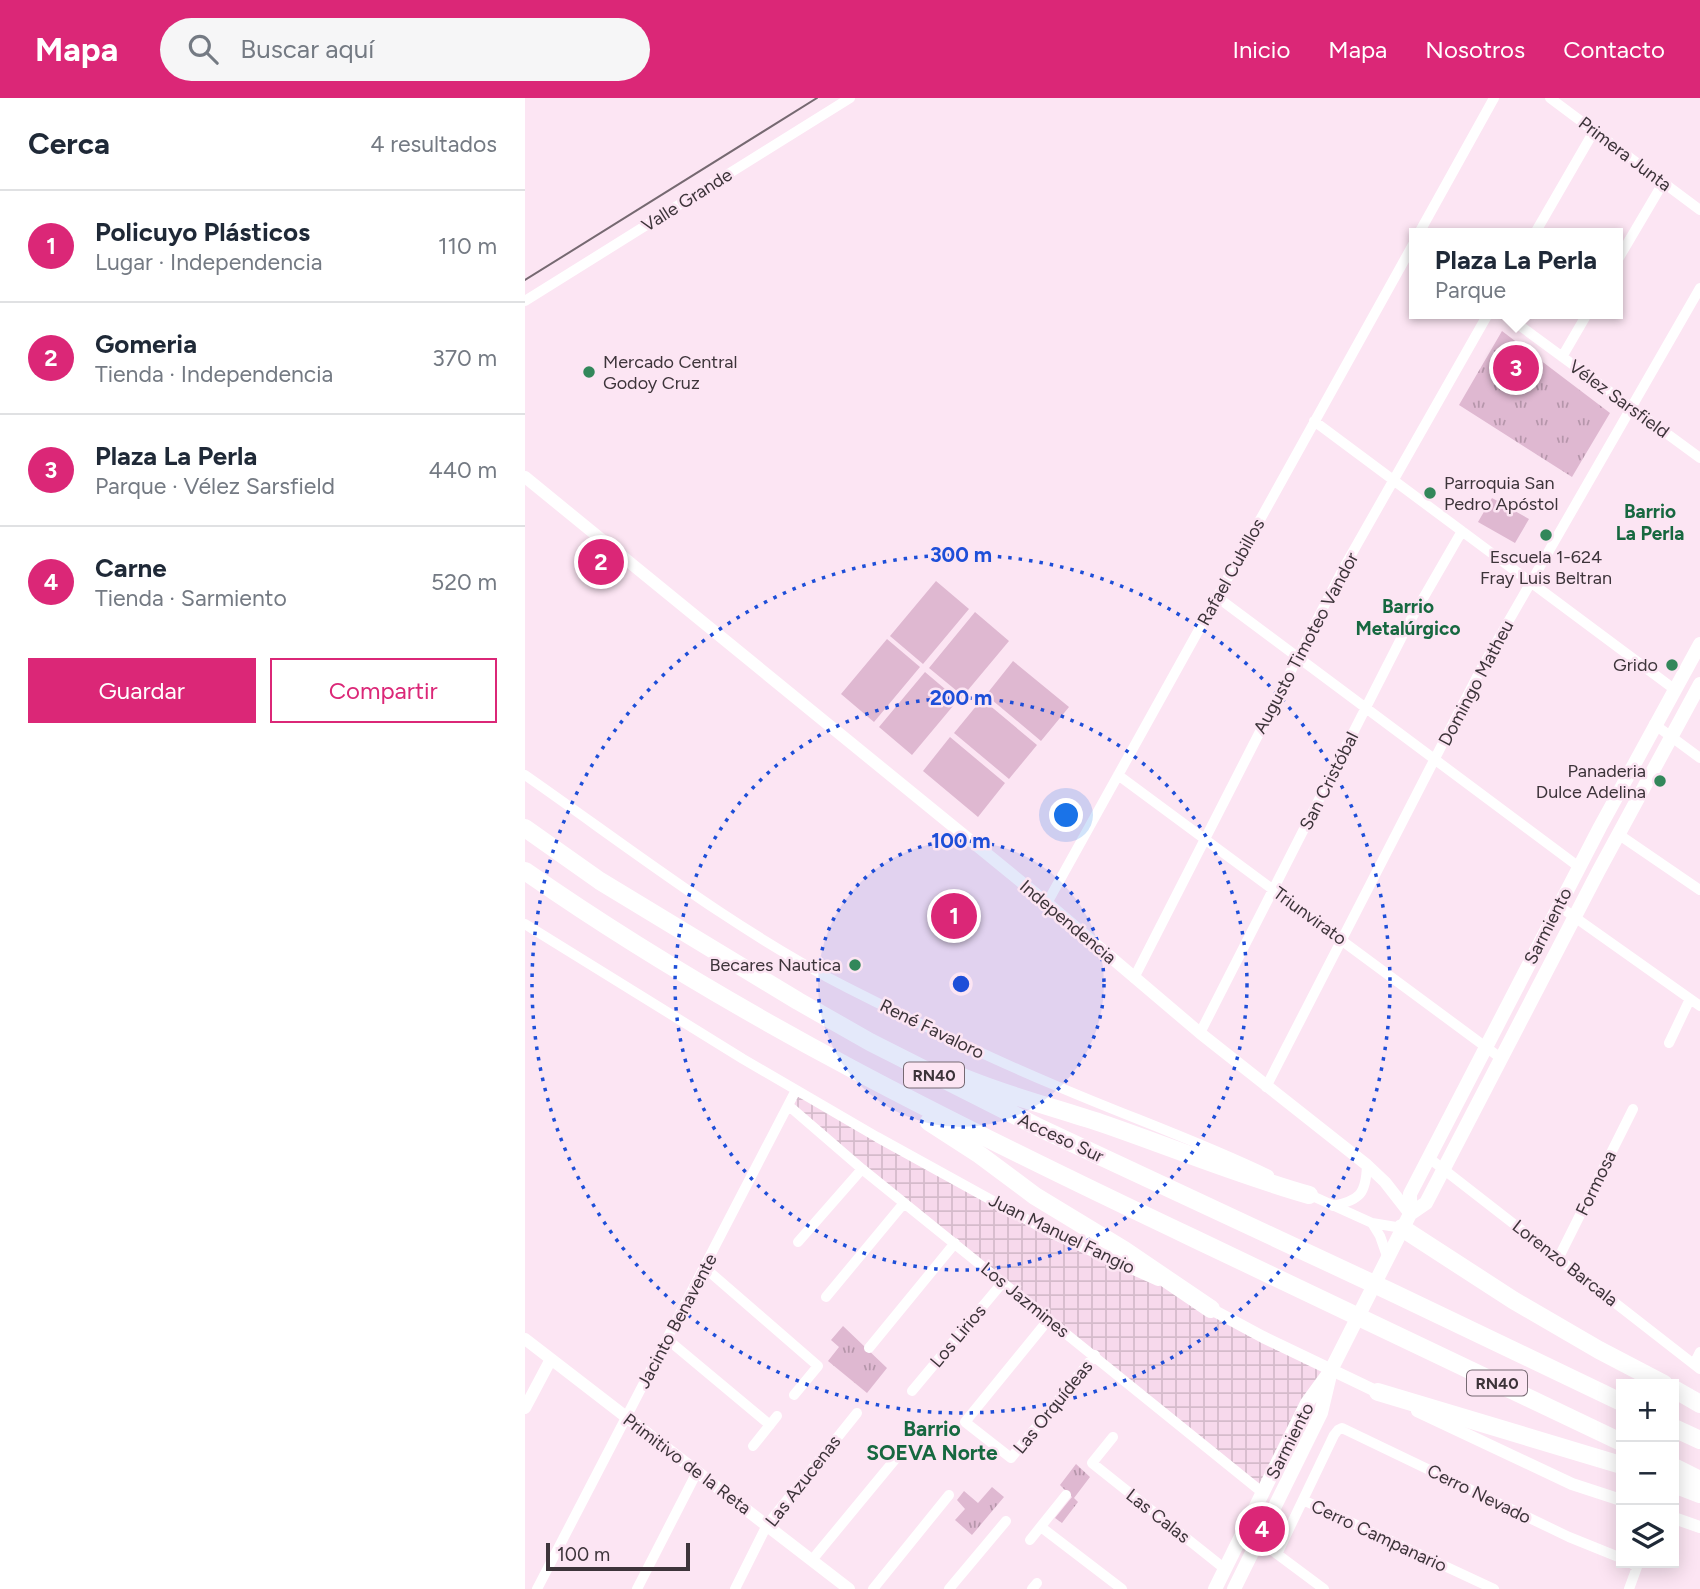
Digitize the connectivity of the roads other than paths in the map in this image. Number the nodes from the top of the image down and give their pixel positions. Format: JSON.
{"nodes":[{"id":1,"x":850,"y":98,"type":"edge"},
{"id":2,"x":1494,"y":98,"type":"edge"},
{"id":3,"x":1550,"y":98,"type":"edge"},
{"id":4,"x":1594,"y":131,"type":"junction"},
{"id":5,"x":1663,"y":183,"type":"junction"},
{"id":6,"x":1700,"y":209,"type":"edge"},
{"id":7,"x":1422,"y":228,"type":"edge"},
{"id":8,"x":1538,"y":228,"type":"edge"},
{"id":9,"x":1623,"y":252,"type":"edge"},
{"id":10,"x":1409,"y":254,"type":"edge"},
{"id":11,"x":1700,"y":288,"type":"edge"},
{"id":12,"x":525,"y":301,"type":"edge"},
{"id":13,"x":1485,"y":319,"type":"edge"},
{"id":14,"x":1511,"y":319,"type":"edge"},
{"id":15,"x":1584,"y":319,"type":"edge"},
{"id":16,"x":1562,"y":357,"type":"junction"},
{"id":17,"x":1630,"y":408,"type":"junction"},
{"id":18,"x":1314,"y":421,"type":"junction"},
{"id":19,"x":1700,"y":458,"type":"edge"},
{"id":20,"x":525,"y":477,"type":"edge"},
{"id":21,"x":1393,"y":481,"type":"junction"},
{"id":22,"x":1462,"y":531,"type":"junction"},
{"id":23,"x":1532,"y":581,"type":"junction"},
{"id":24,"x":1217,"y":597,"type":"junction"},
{"id":25,"x":1700,"y":644,"type":"edge"},
{"id":26,"x":1296,"y":658,"type":"junction"},
{"id":27,"x":1700,"y":684,"type":"edge"},
{"id":28,"x":1674,"y":689,"type":"junction"},
{"id":29,"x":1365,"y":710,"type":"junction"},
{"id":30,"x":1654,"y":724,"type":"junction"},
{"id":31,"x":1670,"y":736,"type":"junction"},
{"id":32,"x":1700,"y":758,"type":"edge"},
{"id":33,"x":1435,"y":761,"type":"junction"},
{"id":34,"x":525,"y":775,"type":"edge"},
{"id":35,"x":1118,"y":775,"type":"junction"},
{"id":36,"x":525,"y":828,"type":"edge"},
{"id":37,"x":1618,"y":834,"type":"junction"},
{"id":38,"x":541,"y":839,"type":"junction"},
{"id":39,"x":1205,"y":839,"type":"junction"},
{"id":40,"x":1579,"y":867,"type":"junction"},
{"id":41,"x":525,"y":871,"type":"edge"},
{"id":42,"x":1273,"y":890,"type":"junction"},
{"id":43,"x":1700,"y":890,"type":"edge"},
{"id":44,"x":1047,"y":903,"type":"junction"},
{"id":45,"x":1559,"y":906,"type":"junction"},
{"id":46,"x":1575,"y":917,"type":"junction"},
{"id":47,"x":526,"y":928,"type":"edge"},
{"id":48,"x":1342,"y":940,"type":"junction"},
{"id":49,"x":1135,"y":978,"type":"junction"},
{"id":50,"x":705,"y":987,"type":"junction"},
{"id":51,"x":1690,"y":999,"type":"junction"},
{"id":52,"x":1700,"y":1006,"type":"edge"},
{"id":53,"x":1200,"y":1033,"type":"junction"},
{"id":54,"x":1669,"y":1043,"type":"dead end"},
{"id":55,"x":1486,"y":1047,"type":"junction"},
{"id":56,"x":1501,"y":1059,"type":"junction"},
{"id":57,"x":1266,"y":1087,"type":"junction"},
{"id":58,"x":796,"y":1090,"type":"junction"},
{"id":59,"x":789,"y":1105,"type":"junction"},
{"id":60,"x":1633,"y":1109,"type":"dead end"},
{"id":61,"x":1429,"y":1158,"type":"junction"},
{"id":62,"x":1367,"y":1165,"type":"junction"},
{"id":63,"x":862,"y":1169,"type":"junction"},
{"id":64,"x":1444,"y":1169,"type":"junction"},
{"id":65,"x":1310,"y":1195,"type":"junction"},
{"id":66,"x":904,"y":1203,"type":"junction"},
{"id":67,"x":1333,"y":1206,"type":"junction"},
{"id":68,"x":1406,"y":1221,"type":"junction"},
{"id":69,"x":1372,"y":1223,"type":"junction"},
{"id":70,"x":798,"y":1242,"type":"dead end"},
{"id":71,"x":955,"y":1243,"type":"junction"},
{"id":72,"x":1387,"y":1256,"type":"junction"},
{"id":73,"x":1559,"y":1257,"type":"junction"},
{"id":74,"x":705,"y":1268,"type":"junction"},
{"id":75,"x":1003,"y":1282,"type":"junction"},
{"id":76,"x":826,"y":1297,"type":"dead end"},
{"id":77,"x":1211,"y":1309,"type":"junction"},
{"id":78,"x":1049,"y":1319,"type":"junction"},
{"id":79,"x":525,"y":1339,"type":"edge"},
{"id":80,"x":667,"y":1339,"type":"junction"},
{"id":81,"x":869,"y":1348,"type":"dead end"},
{"id":82,"x":1700,"y":1353,"type":"edge"},
{"id":83,"x":1095,"y":1355,"type":"junction"},
{"id":84,"x":551,"y":1359,"type":"junction"},
{"id":85,"x":1697,"y":1366,"type":"edge"},
{"id":86,"x":1331,"y":1370,"type":"junction"},
{"id":87,"x":1654,"y":1379,"type":"edge"},
{"id":88,"x":912,"y":1391,"type":"dead end"},
{"id":89,"x":1378,"y":1392,"type":"junction"},
{"id":90,"x":1679,"y":1392,"type":"edge"},
{"id":91,"x":794,"y":1395,"type":"dead end"},
{"id":92,"x":1616,"y":1400,"type":"edge"},
{"id":93,"x":1700,"y":1404,"type":"edge"},
{"id":94,"x":525,"y":1408,"type":"edge"},
{"id":95,"x":857,"y":1413,"type":"dead end"},
{"id":96,"x":777,"y":1416,"type":"dead end"},
{"id":97,"x":626,"y":1417,"type":"junction"},
{"id":98,"x":770,"y":1425,"type":"junction"},
{"id":99,"x":1338,"y":1430,"type":"joint"},
{"id":100,"x":1679,"y":1430,"type":"edge"},
{"id":101,"x":1113,"y":1437,"type":"dead end"},
{"id":102,"x":1616,"y":1440,"type":"edge"},
{"id":103,"x":1700,"y":1440,"type":"edge"},
{"id":104,"x":753,"y":1446,"type":"dead end"},
{"id":105,"x":902,"y":1451,"type":"dead end"},
{"id":106,"x":1616,"y":1463,"type":"edge"},
{"id":107,"x":1679,"y":1470,"type":"edge"},
{"id":108,"x":697,"y":1472,"type":"junction"},
{"id":109,"x":1700,"y":1480,"type":"edge"},
{"id":110,"x":1679,"y":1485,"type":"edge"},
{"id":111,"x":1263,"y":1493,"type":"junction"},
{"id":112,"x":1700,"y":1494,"type":"edge"},
{"id":113,"x":949,"y":1495,"type":"dead end"},
{"id":114,"x":1066,"y":1495,"type":"dead end"},
{"id":115,"x":1616,"y":1498,"type":"edge"},
{"id":116,"x":1303,"y":1500,"type":"junction"},
{"id":117,"x":1679,"y":1520,"type":"edge"},
{"id":118,"x":1006,"y":1521,"type":"dead end"},
{"id":119,"x":767,"y":1525,"type":"junction"},
{"id":120,"x":1041,"y":1527,"type":"junction"},
{"id":121,"x":1247,"y":1527,"type":"junction"},
{"id":122,"x":1700,"y":1527,"type":"edge"},
{"id":123,"x":1030,"y":1539,"type":"dead end"},
{"id":124,"x":1261,"y":1539,"type":"junction"},
{"id":125,"x":1277,"y":1554,"type":"junction"},
{"id":126,"x":1616,"y":1556,"type":"edge"},
{"id":127,"x":812,"y":1560,"type":"junction"},
{"id":128,"x":1633,"y":1568,"type":"edge"},
{"id":129,"x":1225,"y":1569,"type":"junction"},
{"id":130,"x":537,"y":1589,"type":"edge"},
{"id":131,"x":637,"y":1589,"type":"edge"},
{"id":132,"x":735,"y":1589,"type":"edge"},
{"id":133,"x":849,"y":1589,"type":"edge"},
{"id":134,"x":873,"y":1589,"type":"edge"},
{"id":135,"x":949,"y":1589,"type":"edge"},
{"id":136,"x":1122,"y":1589,"type":"edge"},
{"id":137,"x":1215,"y":1589,"type":"edge"},
{"id":138,"x":1234,"y":1589,"type":"edge"},
{"id":139,"x":1324,"y":1589,"type":"edge"},
{"id":140,"x":1494,"y":1589,"type":"edge"},
{"id":141,"x":1629,"y":1589,"type":"edge"}],
"edges":[{"from":1,"to":12,"type":"street","name":"Valle Grande"},
{"from":2,"to":7,"type":"street"},
{"from":3,"to":4,"type":"street","name":"Primera Junta"},
{"from":4,"to":5,"type":"street","name":"Primera Junta"},
{"from":4,"to":8,"type":"street"},
{"from":5,"to":6,"type":"street","name":"Primera Junta"},
{"from":5,"to":9,"type":"street"},
{"from":10,"to":18,"type":"street","name":"Rafael Cubillos"},
{"from":11,"to":17,"type":"street","name":"Domingo Matheu"},
{"from":13,"to":21,"type":"street","name":"Augusto Timoteo Vandor"},
{"from":14,"to":16,"type":"street","name":"Vélez Sarsfield"},
{"from":15,"to":16,"type":"street"},
{"from":16,"to":17,"type":"street","name":"Vélez Sarsfield"},
{"from":17,"to":19,"type":"street","name":"Vélez Sarsfield"},
{"from":17,"to":23,"type":"street","name":"Domingo Matheu"},
{"from":18,"to":21,"type":"street"},
{"from":18,"to":24,"type":"street","name":"Rafael Cubillos"},
{"from":20,"to":44,"type":"street","name":"Independencia"},
{"from":21,"to":22,"type":"street"},
{"from":21,"to":26,"type":"street","name":"Augusto Timoteo Vandor"},
{"from":22,"to":23,"type":"street"},
{"from":22,"to":29,"type":"street","name":"San Cristóbal"},
{"from":23,"to":28,"type":"street"},
{"from":23,"to":33,"type":"street","name":"Domingo Matheu"},
{"from":24,"to":26,"type":"street"},
{"from":24,"to":35,"type":"street","name":"Rafael Cubillos"},
{"from":25,"to":28,"type":"main road","name":"Sarmiento"},
{"from":26,"to":29,"type":"street"},
{"from":26,"to":39,"type":"street","name":"Augusto Timoteo Vandor"},
{"from":27,"to":31,"type":"main road","name":"Sarmiento"},
{"from":28,"to":30,"type":"main road","name":"Sarmiento"},
{"from":29,"to":33,"type":"street"},
{"from":29,"to":42,"type":"street","name":"San Cristóbal"},
{"from":30,"to":31,"type":"street"},
{"from":30,"to":40,"type":"main road","name":"Sarmiento"},
{"from":31,"to":32,"type":"street"},
{"from":31,"to":37,"type":"main road","name":"Sarmiento"},
{"from":33,"to":40,"type":"street"},
{"from":33,"to":48,"type":"street","name":"Domingo Matheu"},
{"from":34,"to":65,"type":"street","name":"René Favaloro"},
{"from":35,"to":39,"type":"street","name":"Triunvirato"},
{"from":35,"to":44,"type":"street","name":"Rafael Cubillos"},
{"from":36,"to":38,"type":"highway","name":"Acceso Sur","number":"RN40"},
{"from":37,"to":43,"type":"street"},
{"from":37,"to":46,"type":"main road","name":"Sarmiento"},
{"from":38,"to":65,"type":"highway"},
{"from":38,"to":92,"type":"highway","name":"Acceso Sur","number":"RN40"},
{"from":39,"to":42,"type":"street","name":"Triunvirato"},
{"from":39,"to":49,"type":"street","name":"Augusto Timoteo Vandor"},
{"from":40,"to":45,"type":"main road","name":"Sarmiento"},
{"from":41,"to":50,"type":"highway","name":"Acceso Sur","number":"RN40"},
{"from":42,"to":48,"type":"street","name":"Triunvirato"},
{"from":42,"to":53,"type":"street","name":"San Cristóbal"},
{"from":44,"to":49,"type":"street","name":"Independencia"},
{"from":45,"to":46,"type":"street"},
{"from":45,"to":55,"type":"main road","name":"Sarmiento"},
{"from":46,"to":51,"type":"street"},
{"from":46,"to":56,"type":"main road","name":"Sarmiento"},
{"from":47,"to":58,"type":"street","name":"Juan Manuel Fangio"},
{"from":48,"to":55,"type":"street","name":"Triunvirato"},
{"from":48,"to":57,"type":"street","name":"Domingo Matheu"},
{"from":49,"to":53,"type":"street","name":"Independencia"},
{"from":50,"to":77,"type":"highway"},
{"from":50,"to":102,"type":"highway","name":"Acceso Sur","number":"RN40"},
{"from":51,"to":52,"type":"street"},
{"from":51,"to":54,"type":"street"},
{"from":53,"to":57,"type":"street","name":"Independencia"},
{"from":55,"to":56,"type":"street","name":"Triunvirato"},
{"from":55,"to":61,"type":"main road","name":"Sarmiento"},
{"from":56,"to":64,"type":"main road","name":"Sarmiento"},
{"from":57,"to":62,"type":"street","name":"Independencia"},
{"from":58,"to":59,"type":"street","name":"Jacinto Benavente"},
{"from":58,"to":77,"type":"street","name":"Juan Manuel Fangio"},
{"from":59,"to":63,"type":"street","name":"Los Jazmines"},
{"from":59,"to":74,"type":"street","name":"Jacinto Benavente"},
{"from":60,"to":73,"type":"street","name":"Formosa"},
{"from":61,"to":64,"type":"street","name":"Lorenzo Barcala"},
{"from":61,"to":68,"type":"main road","name":"Sarmiento"},
{"from":62,"to":67,"type":"street"},
{"from":62,"to":68,"type":"street","name":"Independencia"},
{"from":63,"to":66,"type":"street","name":"Los Jazmines"},
{"from":63,"to":70,"type":"street"},
{"from":64,"to":68,"type":"main road","name":"Sarmiento"},
{"from":64,"to":73,"type":"street","name":"Lorenzo Barcala"},
{"from":65,"to":67,"type":"street","name":"René Favaloro"},
{"from":66,"to":71,"type":"street","name":"Los Jazmines"},
{"from":66,"to":76,"type":"street"},
{"from":67,"to":69,"type":"street","name":"René Favaloro"},
{"from":68,"to":69,"type":"street","name":"René Favaloro"},
{"from":68,"to":72,"type":"main road","name":"Sarmiento"},
{"from":68,"to":87,"type":"highway"},
{"from":69,"to":72,"type":"street"},
{"from":71,"to":75,"type":"street","name":"Los Jazmines"},
{"from":71,"to":81,"type":"street"},
{"from":72,"to":86,"type":"main road","name":"Sarmiento"},
{"from":73,"to":85,"type":"street","name":"Lorenzo Barcala"},
{"from":74,"to":80,"type":"street","name":"Jacinto Benavente"},
{"from":74,"to":91,"type":"street"},
{"from":75,"to":78,"type":"street","name":"Los Jazmines"},
{"from":75,"to":88,"type":"street","name":"Los Lirios"},
{"from":77,"to":86,"type":"street","name":"Juan Manuel Fangio"},
{"from":78,"to":83,"type":"street","name":"Los Jazmines"},
{"from":78,"to":83,"type":"street","name":"Las Orquídeas"},
{"from":79,"to":84,"type":"street","name":"Primitivo de la Reta"},
{"from":80,"to":97,"type":"street","name":"Jacinto Benavente"},
{"from":80,"to":98,"type":"street"},
{"from":82,"to":85,"type":"street"},
{"from":83,"to":111,"type":"street","name":"Los Jazmines"},
{"from":84,"to":94,"type":"street"},
{"from":84,"to":97,"type":"street","name":"Primitivo de la Reta"},
{"from":86,"to":89,"type":"street","name":"Juan Manuel Fangio"},
{"from":86,"to":111,"type":"main road","name":"Sarmiento"},
{"from":86,"to":124,"type":"main road","name":"Sarmiento"},
{"from":89,"to":106,"type":"highway"},
{"from":89,"to":115,"type":"street","name":"Juan Manuel Fangio"},
{"from":90,"to":93,"type":"highway"},
{"from":95,"to":119,"type":"street","name":"Las Azucenas"},
{"from":96,"to":98,"type":"street"},
{"from":97,"to":108,"type":"street","name":"Primitivo de la Reta"},
{"from":97,"to":130,"type":"street","name":"Jacinto Benavente"},
{"from":98,"to":104,"type":"street"},
{"from":99,"to":116,"type":"street","name":"Sarmiento"},
{"from":99,"to":126,"type":"street","name":"Cerro Nevado"},
{"from":100,"to":103,"type":"highway"},
{"from":101,"to":129,"type":"street","name":"Las Calas"},
{"from":105,"to":127,"type":"street"},
{"from":107,"to":109,"type":"highway"},
{"from":108,"to":119,"type":"street","name":"Primitivo de la Reta"},
{"from":108,"to":131,"type":"street"},
{"from":110,"to":112,"type":"highway"},
{"from":111,"to":121,"type":"main road","name":"Sarmiento"},
{"from":113,"to":134,"type":"street"},
{"from":114,"to":120,"type":"street"},
{"from":116,"to":125,"type":"street","name":"Sarmiento"},
{"from":116,"to":140,"type":"street","name":"Cerro Campanario"},
{"from":117,"to":122,"type":"street"},
{"from":118,"to":135,"type":"street"},
{"from":119,"to":127,"type":"street","name":"Primitivo de la Reta"},
{"from":119,"to":132,"type":"street","name":"Las Azucenas"},
{"from":120,"to":123,"type":"street"},
{"from":120,"to":136,"type":"street"},
{"from":121,"to":124,"type":"street"},
{"from":121,"to":129,"type":"main road","name":"Sarmiento"},
{"from":124,"to":125,"type":"street"},
{"from":124,"to":138,"type":"main road","name":"Sarmiento"},
{"from":125,"to":139,"type":"street"},
{"from":127,"to":133,"type":"street","name":"Primitivo de la Reta"},
{"from":128,"to":141,"type":"street"},
{"from":129,"to":137,"type":"main road","name":"Sarmiento"}]}
